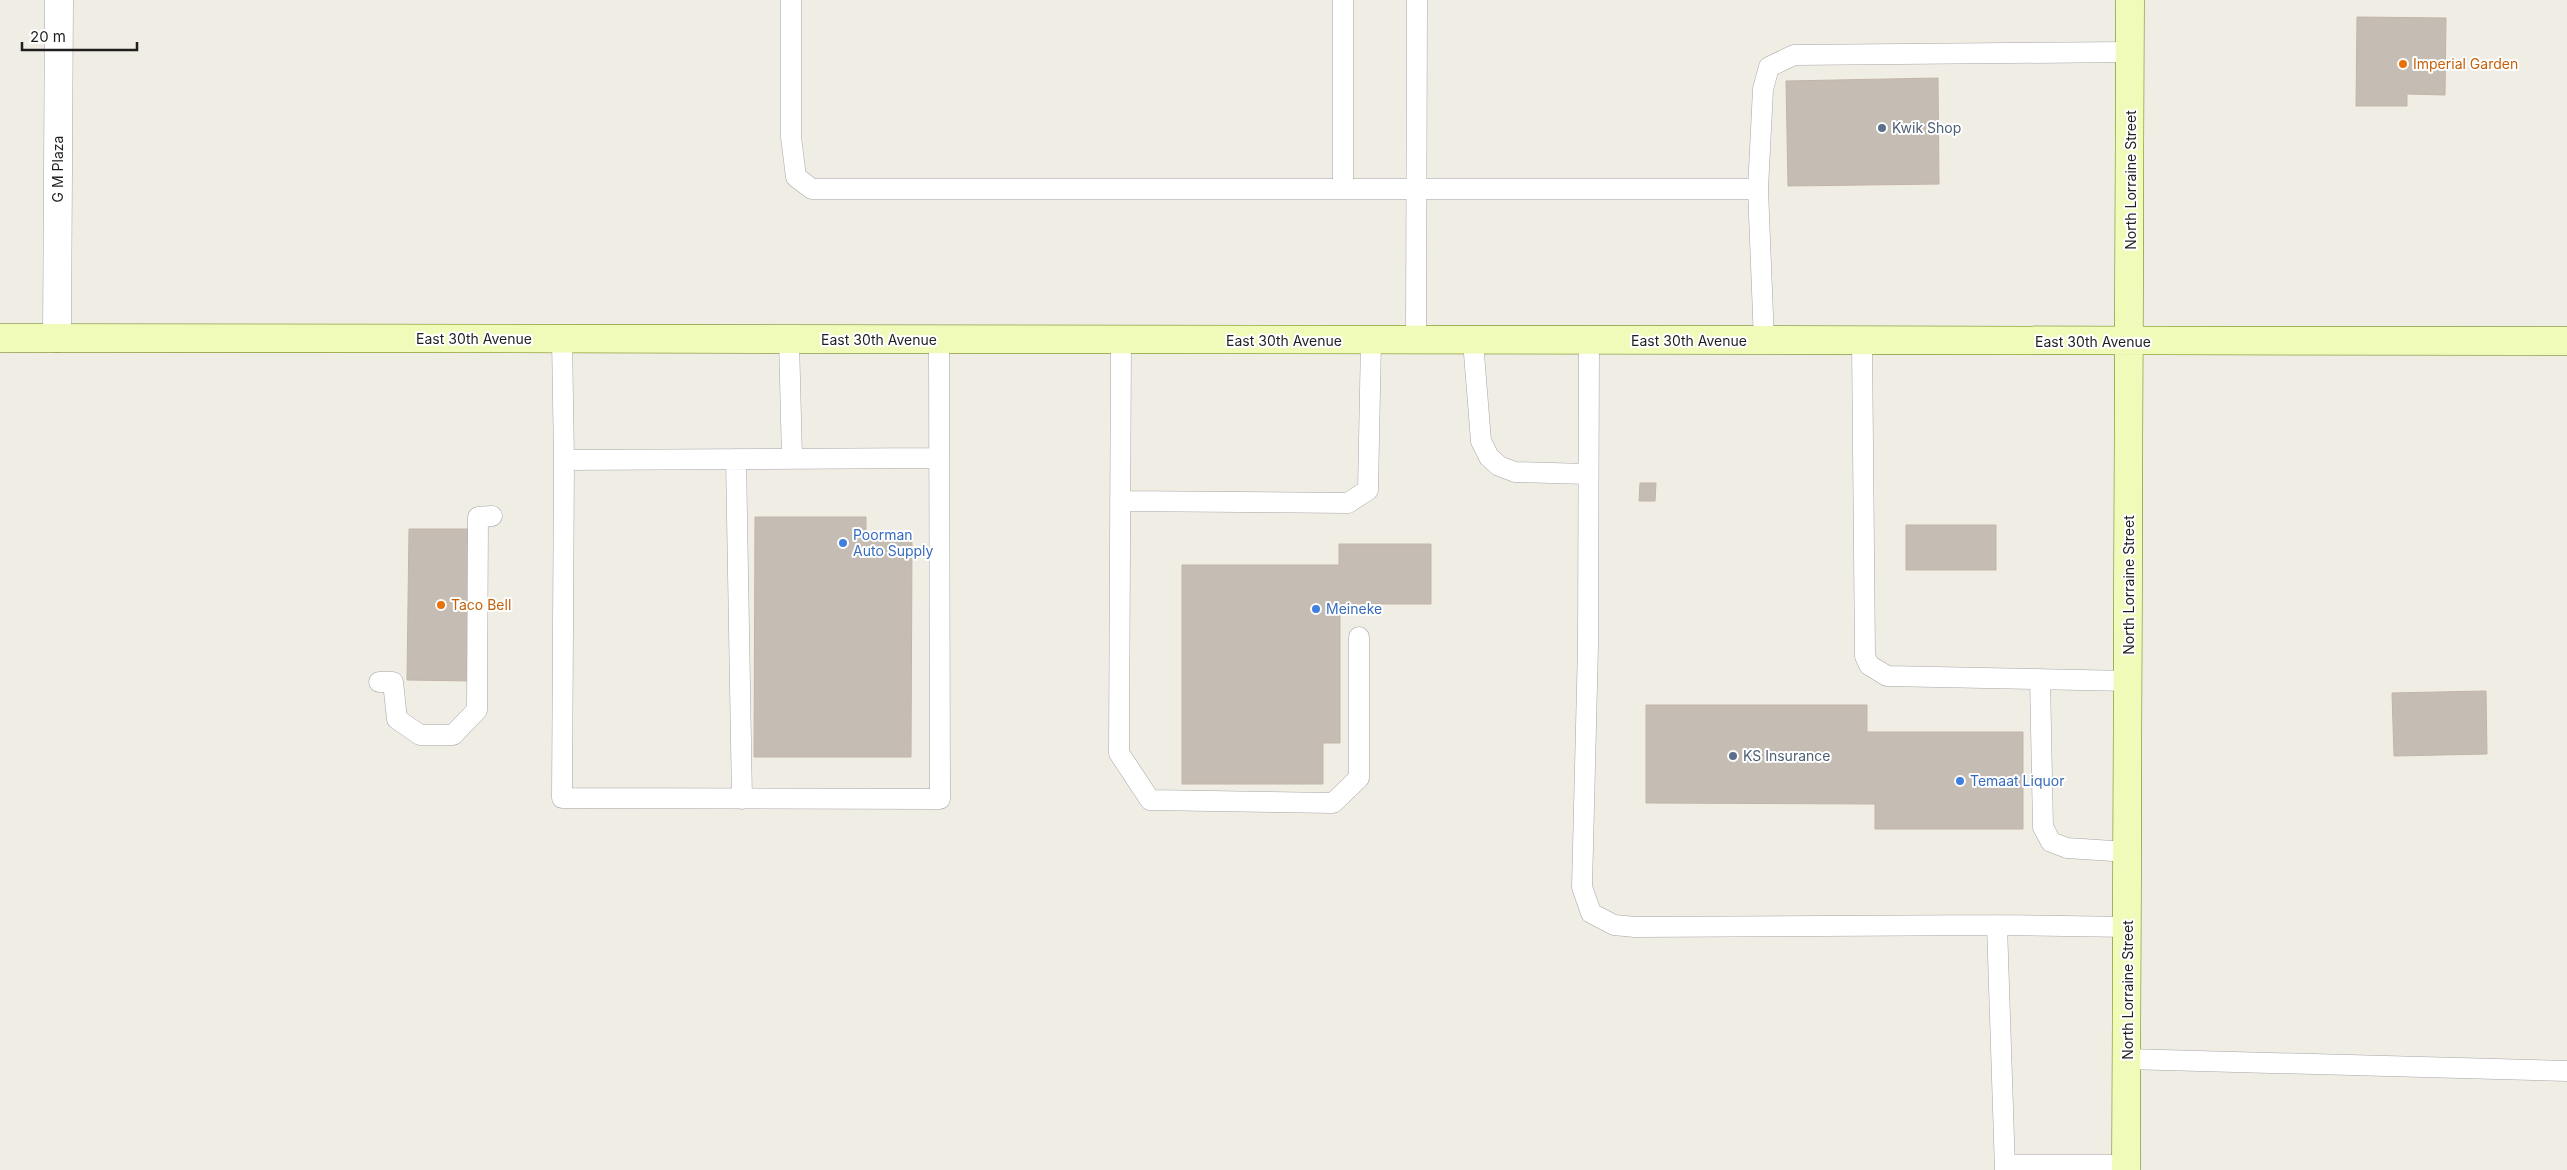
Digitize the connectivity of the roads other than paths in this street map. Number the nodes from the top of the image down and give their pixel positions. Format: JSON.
{"nodes":[{"id":1,"x":59,"y":0,"type":"edge"},
{"id":2,"x":791,"y":0,"type":"edge"},
{"id":3,"x":1343,"y":0,"type":"edge"},
{"id":4,"x":1417,"y":0,"type":"edge"},
{"id":5,"x":2130,"y":0,"type":"edge"},
{"id":6,"x":2130,"y":52,"type":"junction"},
{"id":7,"x":1343,"y":188,"type":"junction"},
{"id":8,"x":1416,"y":188,"type":"junction"},
{"id":9,"x":1758,"y":189,"type":"junction"},
{"id":10,"x":0,"y":338,"type":"edge"},
{"id":11,"x":57,"y":338,"type":"junction"},
{"id":12,"x":562,"y":339,"type":"junction"},
{"id":13,"x":789,"y":340,"type":"junction"},
{"id":14,"x":939,"y":340,"type":"junction"},
{"id":15,"x":1121,"y":340,"type":"junction"},
{"id":16,"x":1371,"y":341,"type":"junction"},
{"id":17,"x":1416,"y":341,"type":"junction"},
{"id":18,"x":1473,"y":341,"type":"junction"},
{"id":19,"x":1589,"y":341,"type":"junction"},
{"id":20,"x":1764,"y":341,"type":"junction"},
{"id":21,"x":2567,"y":341,"type":"edge"},
{"id":22,"x":1862,"y":342,"type":"junction"},
{"id":23,"x":2131,"y":342,"type":"junction"},
{"id":24,"x":792,"y":458,"type":"junction"},
{"id":25,"x":939,"y":458,"type":"junction"},
{"id":26,"x":736,"y":459,"type":"junction"},
{"id":27,"x":564,"y":460,"type":"junction"},
{"id":28,"x":1588,"y":474,"type":"junction"},
{"id":29,"x":1120,"y":501,"type":"junction"},
{"id":30,"x":492,"y":516,"type":"dead end"},
{"id":31,"x":1359,"y":637,"type":"dead end"},
{"id":32,"x":2040,"y":679,"type":"junction"},
{"id":33,"x":2129,"y":681,"type":"junction"},
{"id":34,"x":379,"y":682,"type":"dead end"},
{"id":35,"x":742,"y":799,"type":"junction"},
{"id":36,"x":2128,"y":852,"type":"junction"},
{"id":37,"x":1996,"y":925,"type":"junction"},
{"id":38,"x":2128,"y":927,"type":"junction"},
{"id":39,"x":2127,"y":1058,"type":"junction"},
{"id":40,"x":2567,"y":1070,"type":"edge"},
{"id":41,"x":2005,"y":1168,"type":"edge"},
{"id":42,"x":2126,"y":1168,"type":"edge"}],
"edges":[{"from":1,"to":11,"type":"street","name":"G M Plaza"},
{"from":2,"to":7,"type":"lane"},
{"from":3,"to":7,"type":"lane"},
{"from":4,"to":8,"type":"lane"},
{"from":5,"to":6,"type":"main road","name":"North Lorraine Street"},
{"from":6,"to":9,"type":"lane"},
{"from":6,"to":23,"type":"main road","name":"North Lorraine Street"},
{"from":7,"to":8,"type":"lane"},
{"from":8,"to":9,"type":"lane"},
{"from":8,"to":17,"type":"lane"},
{"from":9,"to":20,"type":"lane"},
{"from":10,"to":11,"type":"main road","name":"East 30th Avenue"},
{"from":11,"to":12,"type":"main road","name":"East 30th Avenue"},
{"from":12,"to":13,"type":"main road","name":"East 30th Avenue"},
{"from":12,"to":27,"type":"lane"},
{"from":13,"to":14,"type":"main road","name":"East 30th Avenue"},
{"from":13,"to":24,"type":"lane"},
{"from":14,"to":15,"type":"main road","name":"East 30th Avenue"},
{"from":14,"to":25,"type":"lane"},
{"from":15,"to":16,"type":"main road","name":"East 30th Avenue"},
{"from":15,"to":29,"type":"lane"},
{"from":16,"to":17,"type":"main road","name":"East 30th Avenue"},
{"from":16,"to":29,"type":"lane"},
{"from":17,"to":18,"type":"main road","name":"East 30th Avenue"},
{"from":18,"to":19,"type":"main road","name":"East 30th Avenue"},
{"from":18,"to":28,"type":"lane"},
{"from":19,"to":20,"type":"main road","name":"East 30th Avenue"},
{"from":19,"to":28,"type":"lane"},
{"from":20,"to":22,"type":"main road","name":"East 30th Avenue"},
{"from":21,"to":23,"type":"main road","name":"East 30th Avenue"},
{"from":22,"to":23,"type":"main road","name":"East 30th Avenue"},
{"from":22,"to":32,"type":"lane"},
{"from":23,"to":33,"type":"main road","name":"North Lorraine Street"},
{"from":24,"to":25,"type":"lane"},
{"from":24,"to":26,"type":"lane"},
{"from":25,"to":35,"type":"lane"},
{"from":26,"to":27,"type":"lane"},
{"from":26,"to":35,"type":"lane"},
{"from":27,"to":35,"type":"lane"},
{"from":28,"to":37,"type":"lane"},
{"from":29,"to":31,"type":"lane"},
{"from":30,"to":34,"type":"lane"},
{"from":32,"to":33,"type":"lane"},
{"from":32,"to":36,"type":"lane"},
{"from":33,"to":36,"type":"main road","name":"North Lorraine Street"},
{"from":36,"to":38,"type":"main road","name":"North Lorraine Street"},
{"from":37,"to":38,"type":"lane"},
{"from":37,"to":41,"type":"lane"},
{"from":38,"to":39,"type":"main road","name":"North Lorraine Street"},
{"from":39,"to":40,"type":"lane"},
{"from":39,"to":42,"type":"main road","name":"North Lorraine Street"},
{"from":41,"to":42,"type":"lane"}]}
